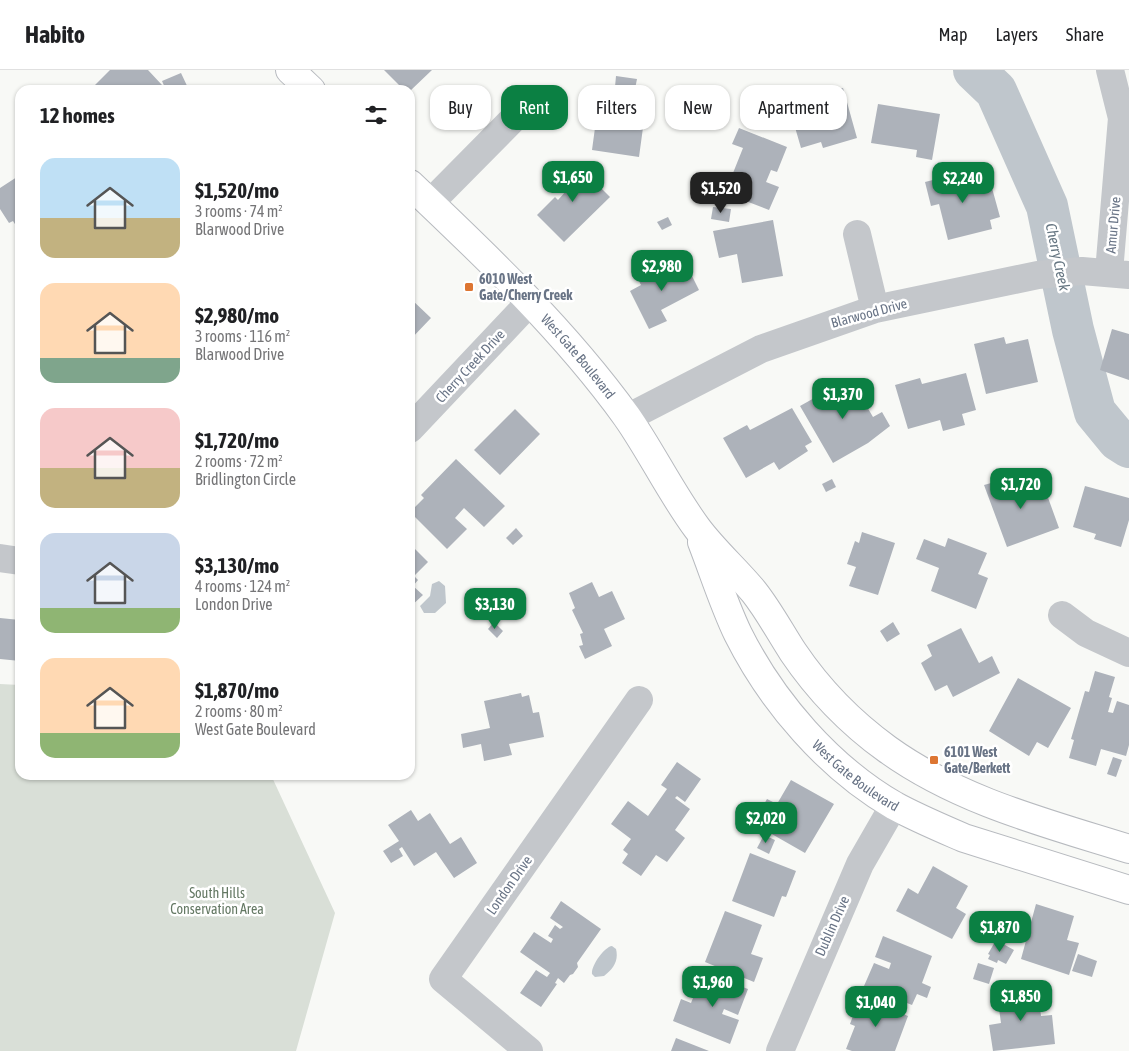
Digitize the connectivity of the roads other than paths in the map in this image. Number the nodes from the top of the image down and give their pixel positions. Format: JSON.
{"nodes":[{"id":1,"x":290,"y":70,"type":"edge"},
{"id":2,"x":1110,"y":70,"type":"edge"},
{"id":3,"x":306,"y":85,"type":"edge"},
{"id":4,"x":1126,"y":112,"type":"edge"},
{"id":5,"x":502,"y":130,"type":"edge"},
{"id":6,"x":415,"y":189,"type":"edge"},
{"id":7,"x":430,"y":203,"type":"junction"},
{"id":8,"x":857,"y":234,"type":"dead end"},
{"id":9,"x":1119,"y":274,"type":"edge"},
{"id":10,"x":530,"y":302,"type":"junction"},
{"id":11,"x":875,"y":309,"type":"junction"},
{"id":12,"x":627,"y":418,"type":"junction"},
{"id":13,"x":415,"y":424,"type":"edge"},
{"id":14,"x":698,"y":529,"type":"junction"},
{"id":15,"x":0,"y":558,"type":"edge"},
{"id":16,"x":15,"y":560,"type":"edge"},
{"id":17,"x":1062,"y":615,"type":"dead end"},
{"id":18,"x":1129,"y":653,"type":"edge"},
{"id":19,"x":639,"y":700,"type":"dead end"},
{"id":20,"x":894,"y":805,"type":"junction"},
{"id":21,"x":1129,"y":849,"type":"edge"},
{"id":22,"x":1129,"y":890,"type":"edge"},
{"id":23,"x":529,"y":1051,"type":"edge"},
{"id":24,"x":780,"y":1051,"type":"edge"}],
"edges":[{"from":1,"to":3,"type":"main road"},
{"from":2,"to":4,"type":"street","name":"Amur Drive"},
{"from":4,"to":9,"type":"street","name":"Amur Drive"},
{"from":5,"to":7,"type":"street"},
{"from":6,"to":7,"type":"main road","name":"West Gate Boulevard"},
{"from":7,"to":10,"type":"main road","name":"West Gate Boulevard"},
{"from":8,"to":11,"type":"street"},
{"from":9,"to":11,"type":"street","name":"Blarwood Drive"},
{"from":10,"to":12,"type":"main road","name":"West Gate Boulevard"},
{"from":10,"to":13,"type":"street","name":"Cherry Creek Drive"},
{"from":11,"to":12,"type":"street","name":"Blarwood Drive"},
{"from":12,"to":14,"type":"main road","name":"West Gate Boulevard"},
{"from":14,"to":20,"type":"main road","name":"West Gate Boulevard"},
{"from":14,"to":21,"type":"main road","name":"West Gate Boulevard"},
{"from":15,"to":16,"type":"street"},
{"from":17,"to":18,"type":"street"},
{"from":19,"to":23,"type":"street","name":"London Drive"},
{"from":20,"to":22,"type":"main road","name":"West Gate Boulevard"},
{"from":20,"to":24,"type":"street","name":"Dublin Drive"}]}
